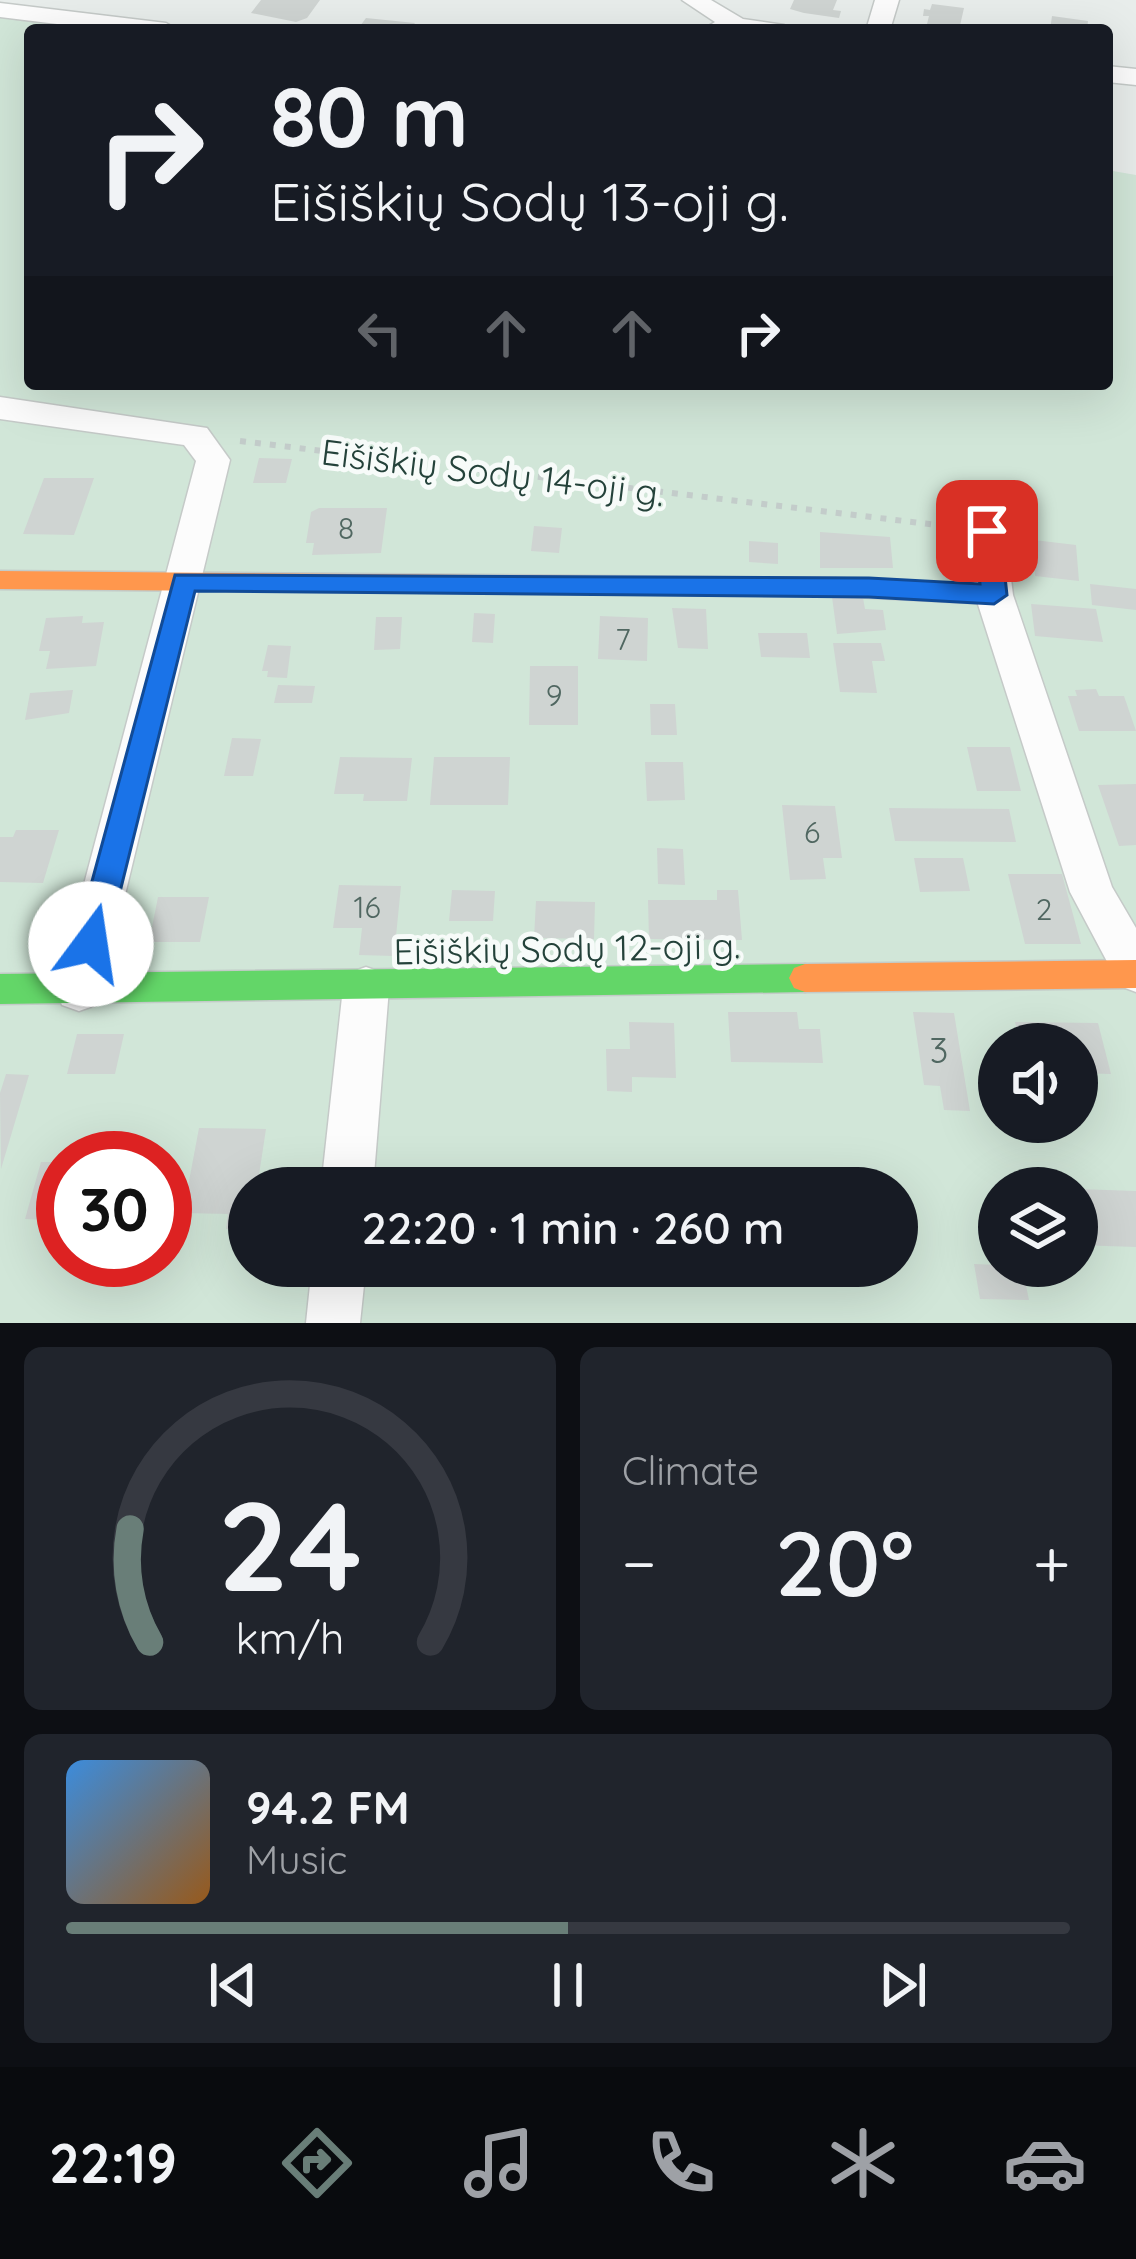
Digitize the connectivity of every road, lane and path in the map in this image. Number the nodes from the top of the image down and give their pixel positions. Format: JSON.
{"nodes":[{"id":1,"x":694,"y":0,"type":"edge"},
{"id":2,"x":0,"y":10,"type":"edge"},
{"id":3,"x":116,"y":24,"type":"edge"},
{"id":4,"x":722,"y":24,"type":"edge"},
{"id":5,"x":0,"y":407,"type":"edge"},
{"id":6,"x":195,"y":436,"type":"junction"},
{"id":7,"x":987,"y":531,"type":"joint"},
{"id":8,"x":0,"y":580,"type":"edge"},
{"id":9,"x":184,"y":581,"type":"junction"},
{"id":10,"x":994,"y":595,"type":"junction"},
{"id":11,"x":1136,"y":973,"type":"edge"},
{"id":12,"x":367,"y":988,"type":"junction"},
{"id":13,"x":0,"y":989,"type":"edge"},
{"id":14,"x":79,"y":990,"type":"junction"},
{"id":15,"x":348,"y":1167,"type":"edge"},
{"id":16,"x":337,"y":1287,"type":"edge"},
{"id":17,"x":333,"y":1323,"type":"edge"}],
"edges":[{"from":1,"to":4,"type":"street"},
{"from":2,"to":3,"type":"street"},
{"from":5,"to":6,"type":"street"},
{"from":6,"to":7,"type":"path","name":"Eišiškių Sodų 14-oji g."},
{"from":6,"to":9,"type":"street"},
{"from":7,"to":10,"type":"street"},
{"from":8,"to":9,"type":"street"},
{"from":9,"to":10,"type":"street"},
{"from":9,"to":14,"type":"street"},
{"from":10,"to":11,"type":"street"},
{"from":11,"to":12,"type":"street","name":"Eišiškių Sodų 12-oji g."},
{"from":12,"to":14,"type":"street","name":"Eišiškių Sodų 12-oji g."},
{"from":12,"to":15,"type":"street"},
{"from":13,"to":14,"type":"street","name":"Eišiškių Sodų 12-oji g."},
{"from":16,"to":17,"type":"street"}]}
